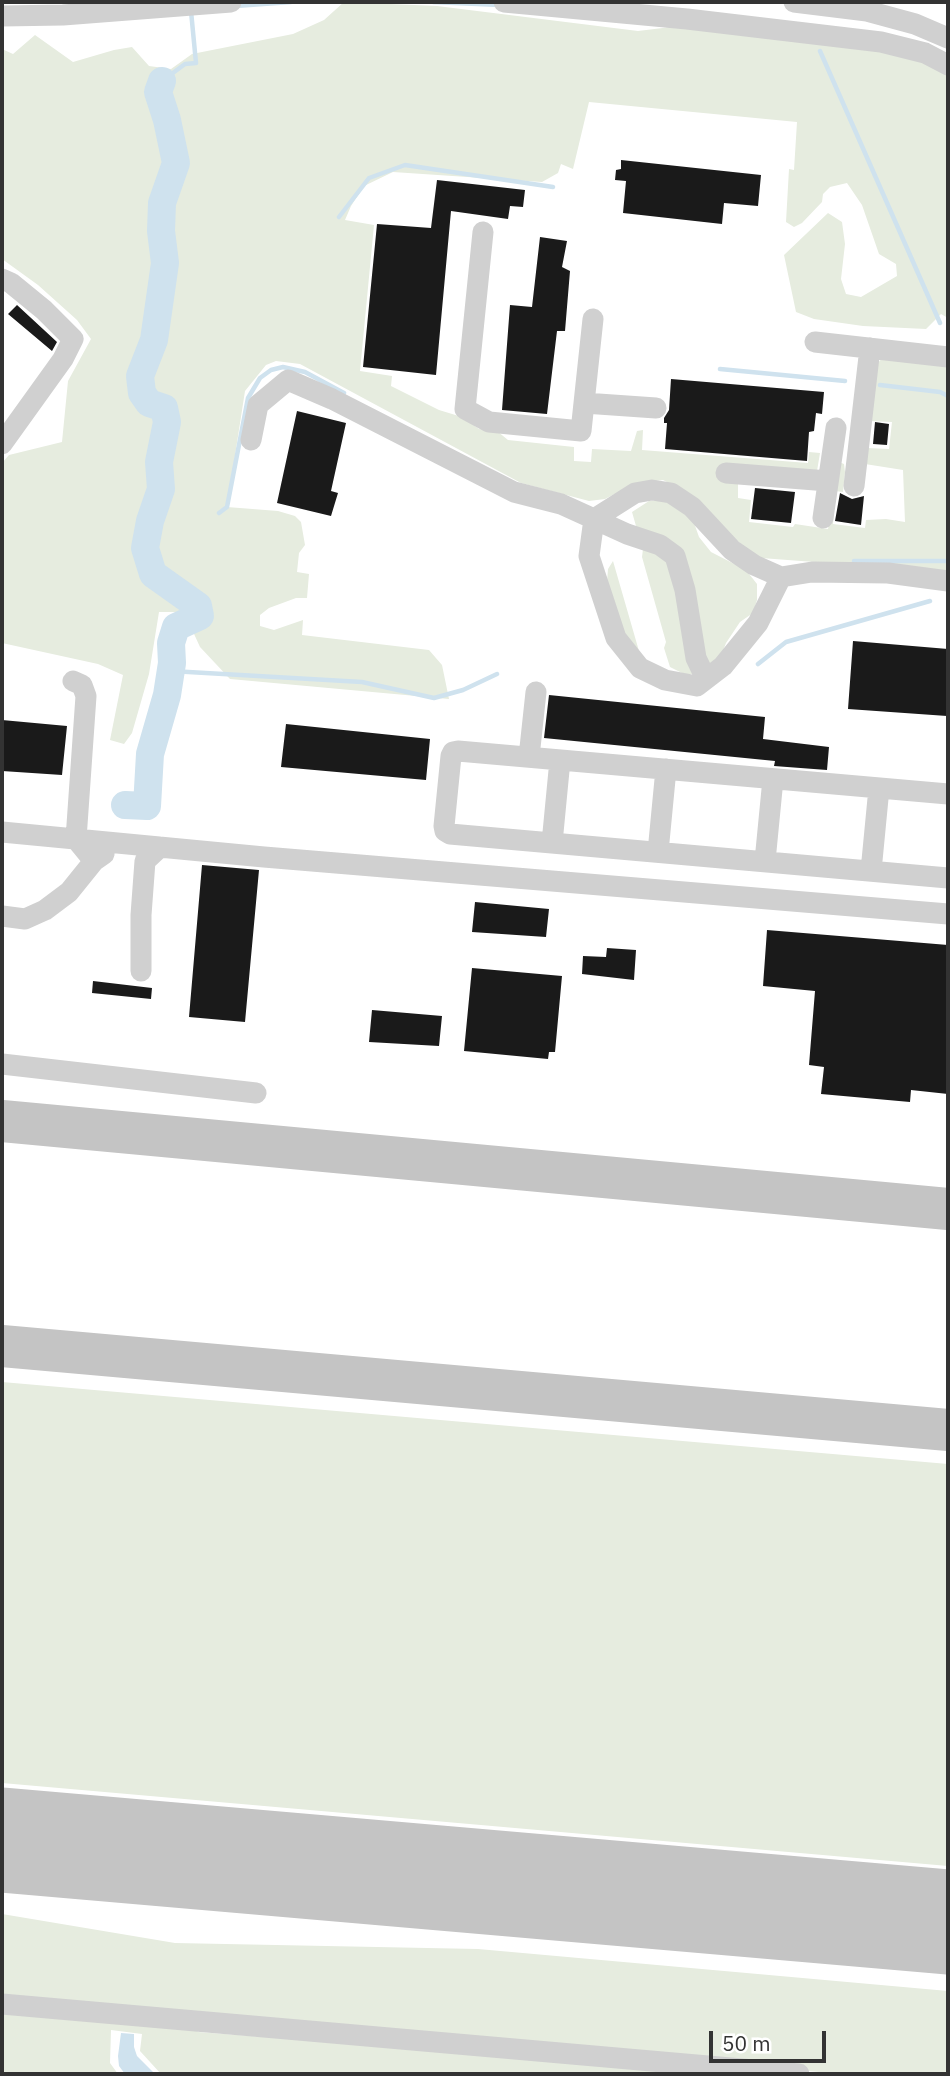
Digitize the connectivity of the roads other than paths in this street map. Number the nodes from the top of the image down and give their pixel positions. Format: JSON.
{"nodes":[{"id":1,"x":231,"y":2,"type":"edge"},
{"id":2,"x":504,"y":2,"type":"edge"},
{"id":3,"x":794,"y":2,"type":"edge"},
{"id":4,"x":2,"y":16,"type":"edge"},
{"id":5,"x":948,"y":38,"type":"edge"},
{"id":6,"x":948,"y":65,"type":"edge"},
{"id":7,"x":483,"y":232,"type":"dead end"},
{"id":8,"x":2,"y":279,"type":"edge"},
{"id":9,"x":593,"y":318,"type":"dead end"},
{"id":10,"x":816,"y":342,"type":"dead end"},
{"id":11,"x":870,"y":348,"type":"junction"},
{"id":12,"x":948,"y":357,"type":"edge"},
{"id":13,"x":584,"y":403,"type":"junction"},
{"id":14,"x":656,"y":408,"type":"dead end"},
{"id":15,"x":861,"y":430,"type":"junction"},
{"id":16,"x":251,"y":440,"type":"dead end"},
{"id":17,"x":2,"y":443,"type":"edge"},
{"id":18,"x":726,"y":473,"type":"dead end"},
{"id":19,"x":828,"y":481,"type":"junction"},
{"id":20,"x":855,"y":486,"type":"dead end"},
{"id":21,"x":823,"y":518,"type":"dead end"},
{"id":22,"x":594,"y":519,"type":"junction"},
{"id":23,"x":780,"y":577,"type":"junction"},
{"id":24,"x":948,"y":581,"type":"edge"},
{"id":25,"x":706,"y":679,"type":"junction"},
{"id":26,"x":74,"y":681,"type":"dead end"},
{"id":27,"x":536,"y":692,"type":"dead end"},
{"id":28,"x":529,"y":757,"type":"junction"},
{"id":29,"x":560,"y":760,"type":"junction"},
{"id":30,"x":666,"y":769,"type":"junction"},
{"id":31,"x":773,"y":779,"type":"junction"},
{"id":32,"x":878,"y":788,"type":"junction"},
{"id":33,"x":948,"y":794,"type":"edge"},
{"id":34,"x":2,"y":832,"type":"edge"},
{"id":35,"x":76,"y":839,"type":"junction"},
{"id":36,"x":552,"y":843,"type":"junction"},
{"id":37,"x":140,"y":849,"type":"junction"},
{"id":38,"x":658,"y":852,"type":"junction"},
{"id":39,"x":94,"y":861,"type":"junction"},
{"id":40,"x":765,"y":861,"type":"junction"},
{"id":41,"x":871,"y":871,"type":"junction"},
{"id":42,"x":948,"y":878,"type":"edge"},
{"id":43,"x":948,"y":914,"type":"edge"},
{"id":44,"x":2,"y":916,"type":"edge"},
{"id":45,"x":141,"y":971,"type":"dead end"},
{"id":46,"x":2,"y":1064,"type":"edge"},
{"id":47,"x":256,"y":1093,"type":"dead end"},
{"id":48,"x":2,"y":2004,"type":"edge"},
{"id":49,"x":799,"y":2074,"type":"edge"}],
"edges":[{"from":1,"to":4,"type":"street"},
{"from":2,"to":6,"type":"street"},
{"from":3,"to":5,"type":"street"},
{"from":7,"to":13,"type":"street"},
{"from":8,"to":17,"type":"street"},
{"from":9,"to":13,"type":"street"},
{"from":10,"to":11,"type":"street"},
{"from":11,"to":12,"type":"street"},
{"from":11,"to":15,"type":"street"},
{"from":13,"to":14,"type":"street"},
{"from":15,"to":19,"type":"street"},
{"from":15,"to":20,"type":"street"},
{"from":16,"to":22,"type":"street"},
{"from":18,"to":19,"type":"street"},
{"from":19,"to":21,"type":"street"},
{"from":22,"to":23,"type":"street"},
{"from":22,"to":25,"type":"street"},
{"from":22,"to":25,"type":"street"},
{"from":23,"to":24,"type":"street"},
{"from":23,"to":25,"type":"street"},
{"from":26,"to":35,"type":"street"},
{"from":27,"to":28,"type":"street"},
{"from":28,"to":29,"type":"street"},
{"from":28,"to":36,"type":"street"},
{"from":29,"to":30,"type":"street"},
{"from":29,"to":36,"type":"street"},
{"from":30,"to":31,"type":"street"},
{"from":30,"to":38,"type":"street"},
{"from":31,"to":32,"type":"street"},
{"from":31,"to":40,"type":"street"},
{"from":32,"to":33,"type":"street"},
{"from":32,"to":41,"type":"street"},
{"from":34,"to":35,"type":"street"},
{"from":35,"to":37,"type":"street"},
{"from":35,"to":39,"type":"street"},
{"from":36,"to":38,"type":"street"},
{"from":37,"to":39,"type":"street"},
{"from":37,"to":43,"type":"street"},
{"from":37,"to":45,"type":"street"},
{"from":38,"to":40,"type":"street"},
{"from":39,"to":44,"type":"street"},
{"from":40,"to":41,"type":"street"},
{"from":41,"to":42,"type":"street"},
{"from":46,"to":47,"type":"street"},
{"from":48,"to":49,"type":"street"}]}
